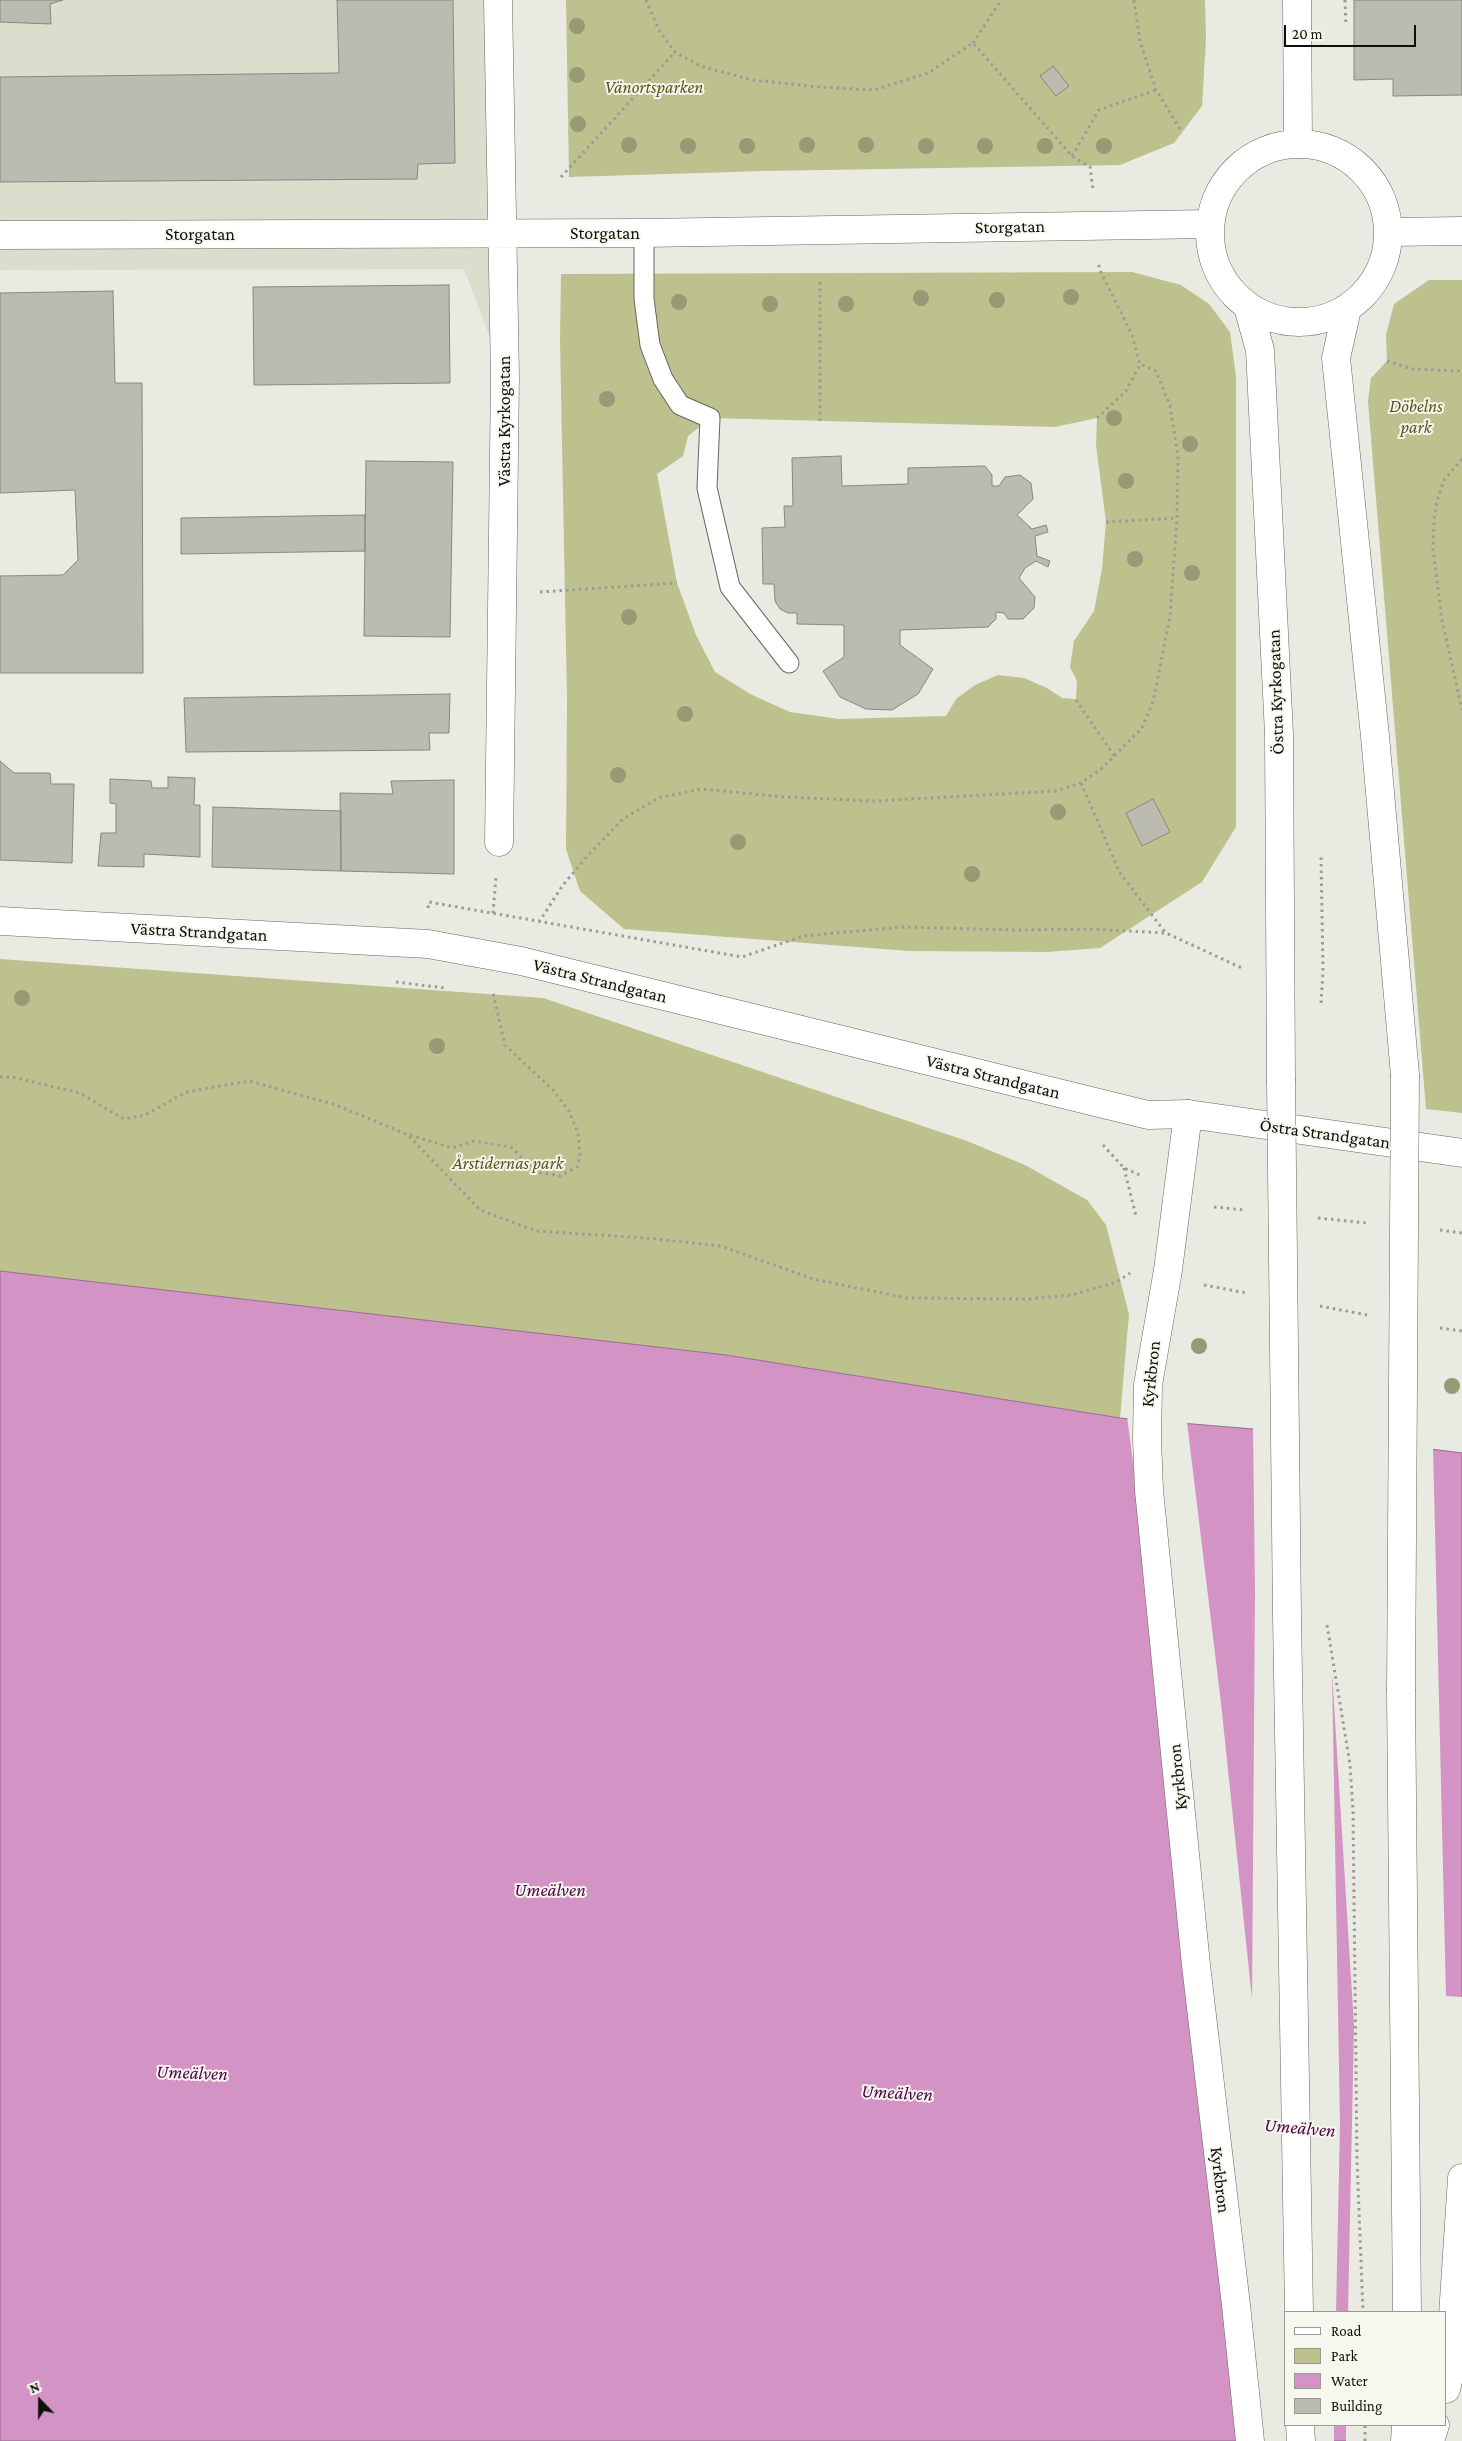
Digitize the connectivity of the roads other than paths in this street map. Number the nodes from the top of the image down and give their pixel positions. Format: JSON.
{"nodes":[{"id":1,"x":498,"y":0,"type":"edge"},
{"id":2,"x":1297,"y":0,"type":"edge"},
{"id":3,"x":1298,"y":143,"type":"junction"},
{"id":4,"x":1210,"y":224,"type":"junction"},
{"id":5,"x":1462,"y":231,"type":"edge"},
{"id":6,"x":502,"y":232,"type":"junction"},
{"id":7,"x":1389,"y":232,"type":"junction"},
{"id":8,"x":644,"y":233,"type":"junction"},
{"id":9,"x":0,"y":235,"type":"edge"},
{"id":10,"x":1248,"y":307,"type":"junction"},
{"id":11,"x":1347,"y":309,"type":"junction"},
{"id":12,"x":789,"y":663,"type":"dead end"},
{"id":13,"x":500,"y":842,"type":"dead end"},
{"id":14,"x":0,"y":922,"type":"edge"},
{"id":15,"x":1188,"y":1114,"type":"junction"},
{"id":16,"x":1462,"y":1153,"type":"edge"},
{"id":17,"x":1462,"y":2178,"type":"edge"},
{"id":18,"x":1299,"y":2311,"type":"edge"},
{"id":19,"x":1407,"y":2311,"type":"edge"},
{"id":20,"x":1447,"y":2385,"type":"edge"},
{"id":21,"x":1300,"y":2426,"type":"edge"},
{"id":22,"x":1406,"y":2426,"type":"edge"},
{"id":23,"x":1435,"y":2426,"type":"edge"},
{"id":24,"x":1250,"y":2441,"type":"edge"},
{"id":25,"x":1301,"y":2441,"type":"edge"},
{"id":26,"x":1405,"y":2441,"type":"edge"},
{"id":27,"x":1430,"y":2441,"type":"edge"}],
"edges":[{"from":1,"to":6,"type":"street","name":"Västra Kyrkogatan"},
{"from":2,"to":3,"type":"street"},
{"from":3,"to":4,"type":"street"},
{"from":3,"to":7,"type":"street"},
{"from":4,"to":8,"type":"street","name":"Storgatan"},
{"from":4,"to":10,"type":"street"},
{"from":5,"to":7,"type":"street"},
{"from":6,"to":8,"type":"street","name":"Storgatan"},
{"from":6,"to":9,"type":"street","name":"Storgatan"},
{"from":6,"to":13,"type":"street","name":"Västra Kyrkogatan"},
{"from":7,"to":11,"type":"street"},
{"from":8,"to":12,"type":"lane"},
{"from":10,"to":11,"type":"street"},
{"from":10,"to":18,"type":"street","name":"Östra Kyrkogatan","bridge":true},
{"from":11,"to":19,"type":"street","bridge":true},
{"from":14,"to":15,"type":"street","name":"Västra Strandgatan"},
{"from":15,"to":16,"type":"street","name":"Östra Strandgatan"},
{"from":15,"to":24,"type":"street","name":"Kyrkbron"},
{"from":17,"to":20,"type":"street"},
{"from":21,"to":25,"type":"street"},
{"from":22,"to":26,"type":"street"},
{"from":23,"to":27,"type":"street"}]}
